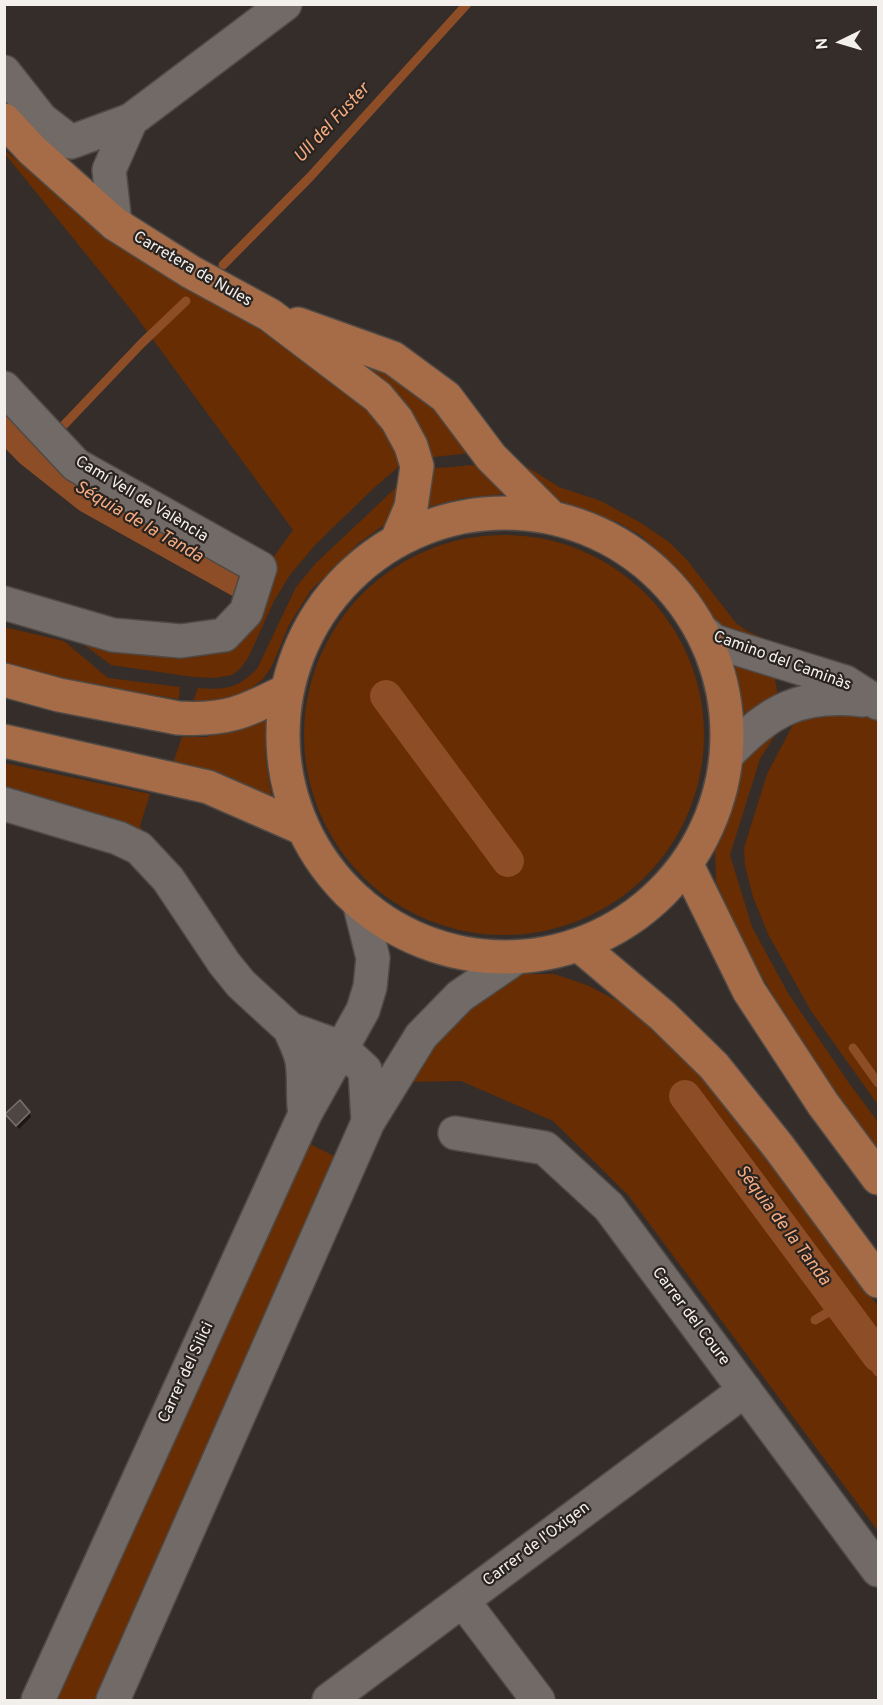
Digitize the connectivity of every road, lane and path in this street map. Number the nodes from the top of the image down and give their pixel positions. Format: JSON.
{"nodes":[{"id":1,"x":285,"y":4,"type":"edge"},
{"id":2,"x":4,"y":72,"type":"edge"},
{"id":3,"x":4,"y":120,"type":"edge"},
{"id":4,"x":131,"y":120,"type":"junction"},
{"id":5,"x":115,"y":224,"type":"junction"},
{"id":6,"x":270,"y":315,"type":"junction"},
{"id":7,"x":4,"y":388,"type":"edge"},
{"id":8,"x":550,"y":516,"type":"junction"},
{"id":9,"x":397,"y":540,"type":"junction"},
{"id":10,"x":4,"y":603,"type":"edge"},
{"id":11,"x":701,"y":630,"type":"junction"},
{"id":12,"x":4,"y":680,"type":"edge"},
{"id":13,"x":286,"y":691,"type":"junction"},
{"id":14,"x":876,"y":702,"type":"edge"},
{"id":15,"x":4,"y":741,"type":"edge"},
{"id":16,"x":727,"y":755,"type":"junction"},
{"id":17,"x":4,"y":804,"type":"edge"},
{"id":18,"x":304,"y":829,"type":"junction"},
{"id":19,"x":687,"y":865,"type":"junction"},
{"id":20,"x":359,"y":902,"type":"junction"},
{"id":21,"x":579,"y":945,"type":"junction"},
{"id":22,"x":517,"y":957,"type":"junction"},
{"id":23,"x":290,"y":1029,"type":"junction"},
{"id":24,"x":340,"y":1047,"type":"junction"},
{"id":25,"x":305,"y":1114,"type":"junction"},
{"id":26,"x":368,"y":1122,"type":"junction"},
{"id":27,"x":455,"y":1133,"type":"dead end"},
{"id":28,"x":879,"y":1178,"type":"edge"},
{"id":29,"x":879,"y":1281,"type":"edge"},
{"id":30,"x":745,"y":1390,"type":"junction"},
{"id":31,"x":879,"y":1570,"type":"edge"},
{"id":32,"x":463,"y":1601,"type":"junction"},
{"id":33,"x":38,"y":1701,"type":"edge"},
{"id":34,"x":113,"y":1701,"type":"edge"},
{"id":35,"x":329,"y":1701,"type":"edge"},
{"id":36,"x":538,"y":1701,"type":"edge"}],
"edges":[{"from":1,"to":4,"type":"street"},
{"from":2,"to":4,"type":"street"},
{"from":3,"to":5,"type":"main road","name":"Carretera de Nules"},
{"from":4,"to":5,"type":"street","name":"Carretera de Nules"},
{"from":5,"to":6,"type":"main road","name":"Carretera de Nules"},
{"from":6,"to":8,"type":"main road","name":"Carretera de Nules"},
{"from":6,"to":9,"type":"main road","name":"Carretera de Nules"},
{"from":7,"to":10,"type":"street","name":"Camí Vell de València"},
{"from":8,"to":9,"type":"main road"},
{"from":8,"to":11,"type":"main road"},
{"from":9,"to":13,"type":"main road"},
{"from":11,"to":14,"type":"street","name":"Camino del Caminàs"},
{"from":11,"to":16,"type":"main road"},
{"from":12,"to":13,"type":"main road"},
{"from":13,"to":18,"type":"main road"},
{"from":14,"to":16,"type":"street","name":"Camino del Caminàs"},
{"from":15,"to":18,"type":"main road"},
{"from":16,"to":19,"type":"main road"},
{"from":17,"to":23,"type":"street"},
{"from":18,"to":20,"type":"main road"},
{"from":19,"to":21,"type":"main road"},
{"from":19,"to":28,"type":"main road"},
{"from":20,"to":22,"type":"main road"},
{"from":20,"to":24,"type":"street","name":"Carrer del Silici"},
{"from":21,"to":22,"type":"main road"},
{"from":21,"to":29,"type":"main road"},
{"from":22,"to":26,"type":"street"},
{"from":23,"to":24,"type":"street"},
{"from":23,"to":25,"type":"street"},
{"from":24,"to":25,"type":"street","name":"Carrer del Silici"},
{"from":24,"to":26,"type":"street"},
{"from":25,"to":33,"type":"street","name":"Carrer del Silici"},
{"from":26,"to":34,"type":"street"},
{"from":27,"to":30,"type":"street","name":"Carrer del Coure"},
{"from":30,"to":31,"type":"street","name":"Carrer del Coure"},
{"from":30,"to":32,"type":"street","name":"Carrer de l'Oxigen"},
{"from":32,"to":35,"type":"street","name":"Carrer de l'Oxigen"},
{"from":32,"to":36,"type":"street"}]}
